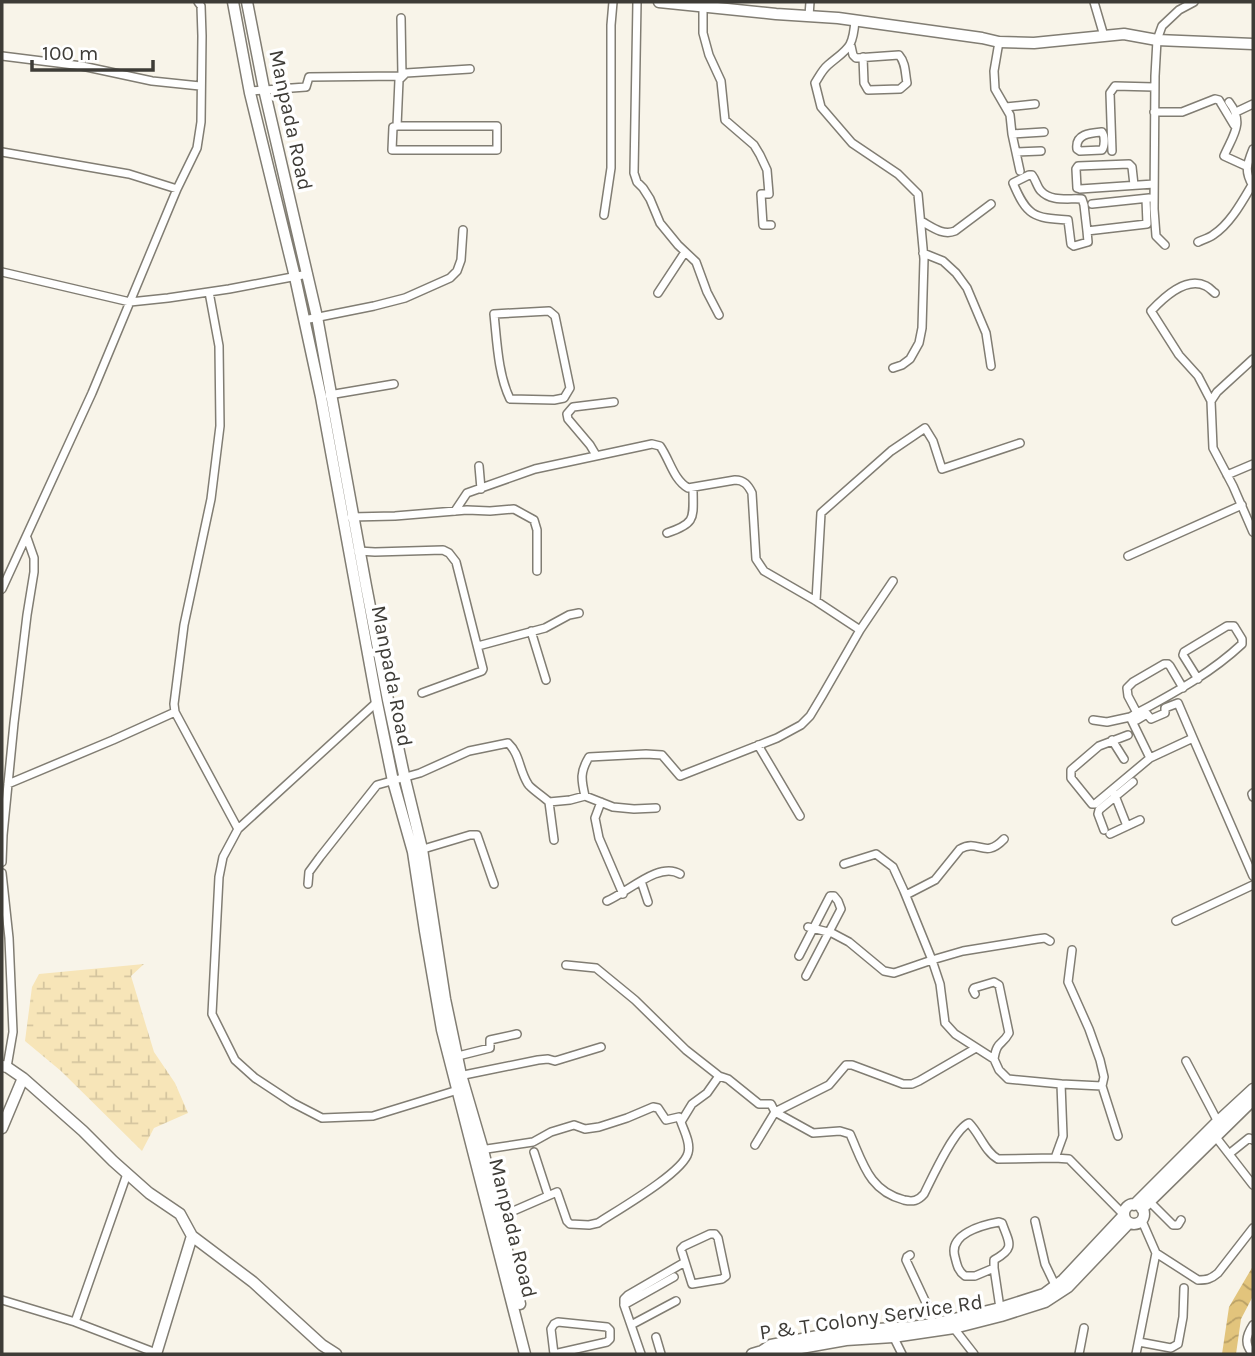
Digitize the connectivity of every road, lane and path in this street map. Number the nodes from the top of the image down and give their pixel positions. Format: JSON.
{"nodes":[{"id":1,"x":198,"y":2,"type":"edge"},
{"id":2,"x":233,"y":2,"type":"edge"},
{"id":3,"x":247,"y":2,"type":"edge"},
{"id":4,"x":613,"y":2,"type":"edge"},
{"id":5,"x":637,"y":2,"type":"edge"},
{"id":6,"x":659,"y":2,"type":"edge"},
{"id":7,"x":810,"y":2,"type":"edge"},
{"id":8,"x":1094,"y":2,"type":"edge"},
{"id":9,"x":1194,"y":2,"type":"edge"},
{"id":10,"x":704,"y":7,"type":"junction"},
{"id":11,"x":809,"y":16,"type":"junction"},
{"id":12,"x":401,"y":18,"type":"dead end"},
{"id":13,"x":855,"y":20,"type":"junction"},
{"id":14,"x":1104,"y":36,"type":"junction"},
{"id":15,"x":1157,"y":40,"type":"junction"},
{"id":16,"x":999,"y":42,"type":"junction"},
{"id":17,"x":1253,"y":44,"type":"edge"},
{"id":18,"x":851,"y":46,"type":"junction"},
{"id":19,"x":2,"y":56,"type":"edge"},
{"id":20,"x":863,"y":57,"type":"junction"},
{"id":21,"x":470,"y":69,"type":"dead end"},
{"id":22,"x":402,"y":76,"type":"junction"},
{"id":23,"x":200,"y":86,"type":"junction"},
{"id":24,"x":1154,"y":87,"type":"junction"},
{"id":25,"x":264,"y":89,"type":"junction"},
{"id":26,"x":250,"y":91,"type":"junction"},
{"id":27,"x":1252,"y":101,"type":"edge"},
{"id":28,"x":1229,"y":102,"type":"dead end"},
{"id":29,"x":1035,"y":104,"type":"dead end"},
{"id":30,"x":1006,"y":107,"type":"junction"},
{"id":31,"x":1154,"y":112,"type":"junction"},
{"id":32,"x":1236,"y":112,"type":"junction"},
{"id":33,"x":397,"y":125,"type":"junction"},
{"id":34,"x":1234,"y":125,"type":"dead end"},
{"id":35,"x":1044,"y":132,"type":"dead end"},
{"id":36,"x":1012,"y":134,"type":"junction"},
{"id":37,"x":1253,"y":149,"type":"edge"},
{"id":38,"x":1041,"y":151,"type":"dead end"},
{"id":39,"x":1112,"y":151,"type":"dead end"},
{"id":40,"x":2,"y":152,"type":"edge"},
{"id":41,"x":1016,"y":152,"type":"junction"},
{"id":42,"x":1246,"y":166,"type":"junction"},
{"id":43,"x":1020,"y":171,"type":"dead end"},
{"id":44,"x":1154,"y":184,"type":"junction"},
{"id":45,"x":1134,"y":186,"type":"junction"},
{"id":46,"x":1253,"y":186,"type":"edge"},
{"id":47,"x":177,"y":189,"type":"junction"},
{"id":48,"x":1150,"y":198,"type":"junction"},
{"id":49,"x":991,"y":204,"type":"dead end"},
{"id":50,"x":1092,"y":204,"type":"dead end"},
{"id":51,"x":604,"y":215,"type":"dead end"},
{"id":52,"x":921,"y":222,"type":"junction"},
{"id":53,"x":771,"y":225,"type":"dead end"},
{"id":54,"x":463,"y":230,"type":"dead end"},
{"id":55,"x":1087,"y":231,"type":"junction"},
{"id":56,"x":1198,"y":242,"type":"dead end"},
{"id":57,"x":1165,"y":245,"type":"dead end"},
{"id":58,"x":685,"y":252,"type":"junction"},
{"id":59,"x":923,"y":253,"type":"junction"},
{"id":60,"x":2,"y":272,"type":"edge"},
{"id":61,"x":308,"y":274,"type":"junction"},
{"id":62,"x":295,"y":277,"type":"junction"},
{"id":63,"x":209,"y":292,"type":"junction"},
{"id":64,"x":658,"y":293,"type":"dead end"},
{"id":65,"x":1215,"y":293,"type":"dead end"},
{"id":66,"x":130,"y":302,"type":"junction"},
{"id":67,"x":719,"y":315,"type":"dead end"},
{"id":68,"x":317,"y":317,"type":"junction"},
{"id":69,"x":304,"y":320,"type":"junction"},
{"id":70,"x":499,"y":359,"type":"joint"},
{"id":71,"x":1253,"y":359,"type":"edge"},
{"id":72,"x":991,"y":366,"type":"dead end"},
{"id":73,"x":892,"y":368,"type":"dead end"},
{"id":74,"x":394,"y":384,"type":"dead end"},
{"id":75,"x":326,"y":396,"type":"junction"},
{"id":76,"x":1211,"y":401,"type":"junction"},
{"id":77,"x":614,"y":402,"type":"dead end"},
{"id":78,"x":1020,"y":443,"type":"dead end"},
{"id":79,"x":596,"y":455,"type":"junction"},
{"id":80,"x":1253,"y":464,"type":"edge"},
{"id":81,"x":479,"y":466,"type":"dead end"},
{"id":82,"x":1227,"y":475,"type":"junction"},
{"id":83,"x":693,"y":488,"type":"junction"},
{"id":84,"x":481,"y":489,"type":"junction"},
{"id":85,"x":1241,"y":505,"type":"junction"},
{"id":86,"x":455,"y":511,"type":"junction"},
{"id":87,"x":354,"y":516,"type":"junction"},
{"id":88,"x":342,"y":518,"type":"junction"},
{"id":89,"x":667,"y":533,"type":"dead end"},
{"id":90,"x":1253,"y":533,"type":"edge"},
{"id":91,"x":27,"y":538,"type":"junction"},
{"id":92,"x":354,"y":552,"type":"junction"},
{"id":93,"x":1128,"y":556,"type":"dead end"},
{"id":94,"x":537,"y":571,"type":"dead end"},
{"id":95,"x":893,"y":581,"type":"dead end"},
{"id":96,"x":3,"y":584,"type":"edge"},
{"id":97,"x":816,"y":601,"type":"junction"},
{"id":98,"x":579,"y":613,"type":"dead end"},
{"id":99,"x":860,"y":630,"type":"junction"},
{"id":100,"x":531,"y":631,"type":"junction"},
{"id":101,"x":478,"y":646,"type":"junction"},
{"id":102,"x":1198,"y":679,"type":"junction"},
{"id":103,"x":546,"y":680,"type":"dead end"},
{"id":104,"x":1183,"y":688,"type":"junction"},
{"id":105,"x":422,"y":693,"type":"dead end"},
{"id":106,"x":382,"y":701,"type":"junction"},
{"id":107,"x":175,"y":712,"type":"junction"},
{"id":108,"x":1134,"y":715,"type":"junction"},
{"id":109,"x":1093,"y":720,"type":"dead end"},
{"id":110,"x":1128,"y":735,"type":"dead end"},
{"id":111,"x":1193,"y":738,"type":"junction"},
{"id":112,"x":1112,"y":740,"type":"junction"},
{"id":113,"x":758,"y":745,"type":"junction"},
{"id":114,"x":1151,"y":757,"type":"junction"},
{"id":115,"x":1124,"y":759,"type":"dead end"},
{"id":116,"x":399,"y":780,"type":"junction"},
{"id":117,"x":1133,"y":782,"type":"dead end"},
{"id":118,"x":8,"y":784,"type":"junction"},
{"id":119,"x":1114,"y":793,"type":"junction"},
{"id":120,"x":585,"y":796,"type":"junction"},
{"id":121,"x":549,"y":802,"type":"junction"},
{"id":122,"x":601,"y":802,"type":"junction"},
{"id":123,"x":656,"y":808,"type":"dead end"},
{"id":124,"x":800,"y":816,"type":"dead end"},
{"id":125,"x":1140,"y":820,"type":"dead end"},
{"id":126,"x":1127,"y":826,"type":"junction"},
{"id":127,"x":238,"y":829,"type":"junction"},
{"id":128,"x":1004,"y":839,"type":"dead end"},
{"id":129,"x":554,"y":840,"type":"dead end"},
{"id":130,"x":418,"y":850,"type":"junction"},
{"id":131,"x":2,"y":862,"type":"edge"},
{"id":132,"x":844,"y":864,"type":"dead end"},
{"id":133,"x":2,"y":873,"type":"edge"},
{"id":134,"x":680,"y":874,"type":"dead end"},
{"id":135,"x":1253,"y":876,"type":"edge"},
{"id":136,"x":641,"y":881,"type":"junction"},
{"id":137,"x":308,"y":884,"type":"dead end"},
{"id":138,"x":494,"y":884,"type":"dead end"},
{"id":139,"x":1253,"y":885,"type":"edge"},
{"id":140,"x":623,"y":894,"type":"junction"},
{"id":141,"x":906,"y":895,"type":"junction"},
{"id":142,"x":607,"y":901,"type":"dead end"},
{"id":143,"x":648,"y":902,"type":"dead end"},
{"id":144,"x":1176,"y":921,"type":"dead end"},
{"id":145,"x":811,"y":927,"type":"junction"},
{"id":146,"x":829,"y":932,"type":"junction"},
{"id":147,"x":1050,"y":941,"type":"dead end"},
{"id":148,"x":1072,"y":950,"type":"dead end"},
{"id":149,"x":799,"y":956,"type":"dead end"},
{"id":150,"x":932,"y":960,"type":"junction"},
{"id":151,"x":566,"y":965,"type":"dead end"},
{"id":152,"x":6,"y":970,"type":"edge"},
{"id":153,"x":806,"y":976,"type":"dead end"},
{"id":154,"x":975,"y":994,"type":"dead end"},
{"id":155,"x":517,"y":1034,"type":"dead end"},
{"id":156,"x":601,"y":1047,"type":"dead end"},
{"id":157,"x":976,"y":1048,"type":"junction"},
{"id":158,"x":453,"y":1058,"type":"junction"},
{"id":159,"x":994,"y":1059,"type":"junction"},
{"id":160,"x":1186,"y":1061,"type":"dead end"},
{"id":161,"x":5,"y":1066,"type":"edge"},
{"id":162,"x":457,"y":1076,"type":"junction"},
{"id":163,"x":719,"y":1076,"type":"junction"},
{"id":164,"x":23,"y":1078,"type":"junction"},
{"id":165,"x":1061,"y":1084,"type":"junction"},
{"id":166,"x":1102,"y":1086,"type":"junction"},
{"id":167,"x":461,"y":1089,"type":"junction"},
{"id":168,"x":1253,"y":1089,"type":"edge"},
{"id":169,"x":1253,"y":1100,"type":"edge"},
{"id":170,"x":775,"y":1112,"type":"junction"},
{"id":171,"x":681,"y":1122,"type":"junction"},
{"id":172,"x":2,"y":1128,"type":"edge"},
{"id":173,"x":1217,"y":1129,"type":"junction"},
{"id":174,"x":1118,"y":1136,"type":"dead end"},
{"id":175,"x":1253,"y":1140,"type":"edge"},
{"id":176,"x":755,"y":1144,"type":"dead end"},
{"id":177,"x":478,"y":1150,"type":"junction"},
{"id":178,"x":534,"y":1152,"type":"dead end"},
{"id":179,"x":1229,"y":1154,"type":"junction"},
{"id":180,"x":1055,"y":1158,"type":"junction"},
{"id":181,"x":127,"y":1174,"type":"junction"},
{"id":182,"x":1253,"y":1185,"type":"edge"},
{"id":183,"x":548,"y":1195,"type":"junction"},
{"id":184,"x":1142,"y":1209,"type":"junction"},
{"id":185,"x":494,"y":1216,"type":"junction"},
{"id":186,"x":1127,"y":1219,"type":"junction"},
{"id":187,"x":1181,"y":1220,"type":"dead end"},
{"id":188,"x":1035,"y":1221,"type":"dead end"},
{"id":189,"x":1253,"y":1228,"type":"edge"},
{"id":190,"x":192,"y":1236,"type":"junction"},
{"id":191,"x":1156,"y":1253,"type":"junction"},
{"id":192,"x":909,"y":1255,"type":"dead end"},
{"id":193,"x":685,"y":1262,"type":"junction"},
{"id":194,"x":994,"y":1268,"type":"junction"},
{"id":195,"x":674,"y":1277,"type":"dead end"},
{"id":196,"x":1056,"y":1287,"type":"junction"},
{"id":197,"x":1184,"y":1288,"type":"dead end"},
{"id":198,"x":2,"y":1300,"type":"edge"},
{"id":199,"x":676,"y":1301,"type":"dead end"},
{"id":200,"x":624,"y":1305,"type":"junction"},
{"id":201,"x":1000,"y":1308,"type":"junction"},
{"id":202,"x":75,"y":1322,"type":"junction"},
{"id":203,"x":952,"y":1324,"type":"junction"},
{"id":204,"x":631,"y":1325,"type":"junction"},
{"id":205,"x":1253,"y":1325,"type":"edge"},
{"id":206,"x":934,"y":1327,"type":"junction"},
{"id":207,"x":1084,"y":1328,"type":"dead end"},
{"id":208,"x":893,"y":1333,"type":"junction"},
{"id":209,"x":656,"y":1337,"type":"dead end"},
{"id":210,"x":1139,"y":1342,"type":"junction"},
{"id":211,"x":525,"y":1347,"type":"edge"},
{"id":212,"x":789,"y":1352,"type":"edge"},
{"id":213,"x":757,"y":1353,"type":"edge"},
{"id":214,"x":156,"y":1354,"type":"edge"},
{"id":215,"x":336,"y":1354,"type":"edge"},
{"id":216,"x":531,"y":1354,"type":"edge"},
{"id":217,"x":554,"y":1354,"type":"edge"},
{"id":218,"x":641,"y":1354,"type":"edge"},
{"id":219,"x":661,"y":1354,"type":"edge"},
{"id":220,"x":902,"y":1354,"type":"edge"},
{"id":221,"x":974,"y":1354,"type":"edge"},
{"id":222,"x":1079,"y":1354,"type":"edge"},
{"id":223,"x":1136,"y":1354,"type":"edge"},
{"id":224,"x":1253,"y":1354,"type":"edge"}],
"edges":[{"from":1,"to":23,"type":"street"},
{"from":2,"to":26,"type":"street","name":"Manpada Road"},
{"from":3,"to":25,"type":"street","name":"Manpada Road"},
{"from":4,"to":51,"type":"street"},
{"from":5,"to":58,"type":"street"},
{"from":6,"to":10,"type":"street"},
{"from":7,"to":11,"type":"street"},
{"from":8,"to":14,"type":"street"},
{"from":9,"to":15,"type":"street"},
{"from":10,"to":11,"type":"street"},
{"from":10,"to":53,"type":"street"},
{"from":11,"to":13,"type":"street"},
{"from":12,"to":22,"type":"street"},
{"from":13,"to":16,"type":"street"},
{"from":13,"to":18,"type":"street"},
{"from":14,"to":15,"type":"street"},
{"from":14,"to":16,"type":"street"},
{"from":15,"to":17,"type":"street"},
{"from":15,"to":24,"type":"street"},
{"from":16,"to":30,"type":"street"},
{"from":18,"to":20,"type":"street"},
{"from":18,"to":52,"type":"street"},
{"from":19,"to":23,"type":"street"},
{"from":20,"to":20,"type":"street"},
{"from":21,"to":22,"type":"street"},
{"from":22,"to":25,"type":"street"},
{"from":22,"to":33,"type":"street"},
{"from":23,"to":47,"type":"street"},
{"from":24,"to":31,"type":"street"},
{"from":24,"to":39,"type":"street"},
{"from":25,"to":26,"type":"street"},
{"from":25,"to":61,"type":"street","name":"Manpada Road"},
{"from":26,"to":62,"type":"street","name":"Manpada Road"},
{"from":27,"to":32,"type":"street"},
{"from":28,"to":32,"type":"street"},
{"from":29,"to":30,"type":"street"},
{"from":30,"to":36,"type":"street"},
{"from":31,"to":34,"type":"street"},
{"from":31,"to":44,"type":"street"},
{"from":32,"to":42,"type":"street"},
{"from":33,"to":33,"type":"street"},
{"from":35,"to":36,"type":"street"},
{"from":36,"to":41,"type":"street"},
{"from":37,"to":42,"type":"street"},
{"from":38,"to":41,"type":"street"},
{"from":40,"to":47,"type":"street"},
{"from":41,"to":43,"type":"street"},
{"from":42,"to":46,"type":"street"},
{"from":44,"to":45,"type":"street"},
{"from":44,"to":48,"type":"street"},
{"from":45,"to":45,"type":"street"},
{"from":46,"to":56,"type":"street"},
{"from":47,"to":66,"type":"street"},
{"from":48,"to":50,"type":"street"},
{"from":48,"to":55,"type":"street"},
{"from":48,"to":57,"type":"street"},
{"from":49,"to":52,"type":"street"},
{"from":52,"to":59,"type":"street"},
{"from":54,"to":68,"type":"street"},
{"from":55,"to":55,"type":"street"},
{"from":58,"to":64,"type":"street"},
{"from":58,"to":67,"type":"street"},
{"from":59,"to":72,"type":"street"},
{"from":59,"to":73,"type":"street"},
{"from":60,"to":66,"type":"street"},
{"from":61,"to":62,"type":"street"},
{"from":61,"to":68,"type":"street","name":"Manpada Road"},
{"from":62,"to":63,"type":"street"},
{"from":62,"to":69,"type":"street","name":"Manpada Road"},
{"from":63,"to":66,"type":"street"},
{"from":63,"to":107,"type":"street"},
{"from":65,"to":76,"type":"street"},
{"from":66,"to":91,"type":"street"},
{"from":68,"to":69,"type":"street"},
{"from":68,"to":75,"type":"street","name":"Manpada Road"},
{"from":69,"to":75,"type":"street","name":"Manpada Road"},
{"from":70,"to":70,"type":"street"},
{"from":71,"to":76,"type":"street"},
{"from":74,"to":75,"type":"street"},
{"from":75,"to":87,"type":"street","name":"Manpada Road"},
{"from":75,"to":88,"type":"street","name":"Manpada Road"},
{"from":76,"to":82,"type":"street"},
{"from":77,"to":79,"type":"street"},
{"from":78,"to":97,"type":"street"},
{"from":79,"to":83,"type":"street"},
{"from":79,"to":84,"type":"street"},
{"from":80,"to":82,"type":"street"},
{"from":81,"to":84,"type":"street"},
{"from":82,"to":85,"type":"street"},
{"from":83,"to":89,"type":"street"},
{"from":83,"to":97,"type":"street"},
{"from":84,"to":86,"type":"street"},
{"from":85,"to":90,"type":"street"},
{"from":85,"to":93,"type":"street"},
{"from":86,"to":87,"type":"street"},
{"from":86,"to":94,"type":"street"},
{"from":87,"to":88,"type":"street"},
{"from":87,"to":92,"type":"street","name":"Manpada Road"},
{"from":88,"to":92,"type":"street","name":"Manpada Road"},
{"from":91,"to":96,"type":"street"},
{"from":91,"to":118,"type":"street"},
{"from":92,"to":101,"type":"street"},
{"from":92,"to":106,"type":"street","name":"Manpada Road"},
{"from":95,"to":99,"type":"street"},
{"from":97,"to":99,"type":"street"},
{"from":98,"to":100,"type":"street"},
{"from":99,"to":113,"type":"street"},
{"from":100,"to":101,"type":"street"},
{"from":100,"to":103,"type":"street"},
{"from":101,"to":105,"type":"street"},
{"from":102,"to":102,"type":"street"},
{"from":102,"to":104,"type":"street"},
{"from":104,"to":108,"type":"street"},
{"from":104,"to":108,"type":"street"},
{"from":106,"to":116,"type":"street","name":"Manpada Road"},
{"from":106,"to":127,"type":"street"},
{"from":107,"to":118,"type":"street"},
{"from":107,"to":127,"type":"street"},
{"from":108,"to":109,"type":"street"},
{"from":108,"to":114,"type":"street"},
{"from":110,"to":112,"type":"street"},
{"from":111,"to":114,"type":"street"},
{"from":111,"to":114,"type":"street"},
{"from":111,"to":135,"type":"street"},
{"from":112,"to":115,"type":"street"},
{"from":112,"to":119,"type":"street"},
{"from":113,"to":120,"type":"street"},
{"from":113,"to":124,"type":"street"},
{"from":114,"to":119,"type":"street"},
{"from":116,"to":121,"type":"street"},
{"from":116,"to":130,"type":"street","name":"Manpada Road"},
{"from":116,"to":137,"type":"street"},
{"from":117,"to":119,"type":"street"},
{"from":118,"to":131,"type":"street"},
{"from":119,"to":126,"type":"street"},
{"from":119,"to":126,"type":"street"},
{"from":120,"to":121,"type":"street"},
{"from":120,"to":122,"type":"street"},
{"from":121,"to":129,"type":"street"},
{"from":122,"to":123,"type":"street"},
{"from":122,"to":140,"type":"street"},
{"from":125,"to":126,"type":"street"},
{"from":127,"to":167,"type":"street"},
{"from":128,"to":141,"type":"street"},
{"from":130,"to":138,"type":"street"},
{"from":130,"to":158,"type":"street","name":"Manpada Road"},
{"from":132,"to":141,"type":"street"},
{"from":133,"to":152,"type":"street"},
{"from":134,"to":136,"type":"street"},
{"from":136,"to":140,"type":"street"},
{"from":136,"to":143,"type":"street"},
{"from":139,"to":144,"type":"street"},
{"from":140,"to":142,"type":"street"},
{"from":141,"to":150,"type":"street"},
{"from":145,"to":146,"type":"street"},
{"from":145,"to":146,"type":"street"},
{"from":145,"to":149,"type":"street"},
{"from":146,"to":150,"type":"street"},
{"from":146,"to":153,"type":"street"},
{"from":147,"to":150,"type":"street"},
{"from":148,"to":166,"type":"street"},
{"from":150,"to":157,"type":"street"},
{"from":151,"to":163,"type":"street"},
{"from":152,"to":161,"type":"street"},
{"from":154,"to":159,"type":"street"},
{"from":155,"to":158,"type":"street"},
{"from":156,"to":162,"type":"street"},
{"from":157,"to":159,"type":"street"},
{"from":157,"to":170,"type":"street"},
{"from":158,"to":162,"type":"street","name":"Manpada Road"},
{"from":159,"to":165,"type":"street"},
{"from":160,"to":173,"type":"street"},
{"from":161,"to":164,"type":"street"},
{"from":162,"to":167,"type":"street","name":"Manpada Road"},
{"from":163,"to":170,"type":"street"},
{"from":163,"to":171,"type":"street"},
{"from":164,"to":172,"type":"street"},
{"from":164,"to":181,"type":"street"},
{"from":165,"to":166,"type":"street"},
{"from":165,"to":180,"type":"street"},
{"from":166,"to":174,"type":"street"},
{"from":167,"to":177,"type":"street","name":"Manpada Road"},
{"from":168,"to":173,"type":"street"},
{"from":169,"to":173,"type":"street"},
{"from":170,"to":176,"type":"street"},
{"from":170,"to":180,"type":"street"},
{"from":171,"to":177,"type":"street"},
{"from":171,"to":183,"type":"street"},
{"from":173,"to":179,"type":"street"},
{"from":173,"to":184,"type":"street"},
{"from":173,"to":184,"type":"street"},
{"from":175,"to":179,"type":"street"},
{"from":177,"to":185,"type":"street","name":"Manpada Road"},
{"from":178,"to":183,"type":"street"},
{"from":179,"to":182,"type":"street"},
{"from":180,"to":186,"type":"street"},
{"from":181,"to":190,"type":"street"},
{"from":181,"to":202,"type":"street"},
{"from":183,"to":185,"type":"street"},
{"from":184,"to":186,"type":"street"},
{"from":184,"to":186,"type":"street"},
{"from":184,"to":187,"type":"street"},
{"from":184,"to":191,"type":"street"},
{"from":185,"to":211,"type":"street","name":"Manpada Road"},
{"from":186,"to":196,"type":"street"},
{"from":186,"to":203,"type":"street","name":"P & T Colony Service Rd"},
{"from":188,"to":196,"type":"street"},
{"from":189,"to":191,"type":"street"},
{"from":190,"to":214,"type":"street"},
{"from":190,"to":215,"type":"street"},
{"from":191,"to":210,"type":"street"},
{"from":192,"to":206,"type":"street"},
{"from":193,"to":193,"type":"street"},
{"from":193,"to":200,"type":"street"},
{"from":194,"to":194,"type":"street"},
{"from":194,"to":201,"type":"street"},
{"from":195,"to":200,"type":"street"},
{"from":196,"to":201,"type":"street"},
{"from":197,"to":210,"type":"street"},
{"from":198,"to":202,"type":"street"},
{"from":199,"to":204,"type":"street"},
{"from":200,"to":204,"type":"street"},
{"from":201,"to":203,"type":"street"},
{"from":202,"to":214,"type":"street"},
{"from":203,"to":206,"type":"street","name":"P & T Colony Service Rd"},
{"from":203,"to":221,"type":"street"},
{"from":204,"to":218,"type":"street"},
{"from":205,"to":224,"type":"street"},
{"from":206,"to":208,"type":"street","name":"P & T Colony Service Rd"},
{"from":207,"to":222,"type":"street"},
{"from":208,"to":212,"type":"street","name":"P & T Colony Service Rd"},
{"from":208,"to":213,"type":"street"},
{"from":208,"to":220,"type":"street"},
{"from":209,"to":219,"type":"street"},
{"from":210,"to":223,"type":"street"},
{"from":211,"to":216,"type":"street","name":"Manpada Road"},
{"from":212,"to":213,"type":"street","name":"P & T Colony Service Rd"},
{"from":217,"to":217,"type":"street"}]}
